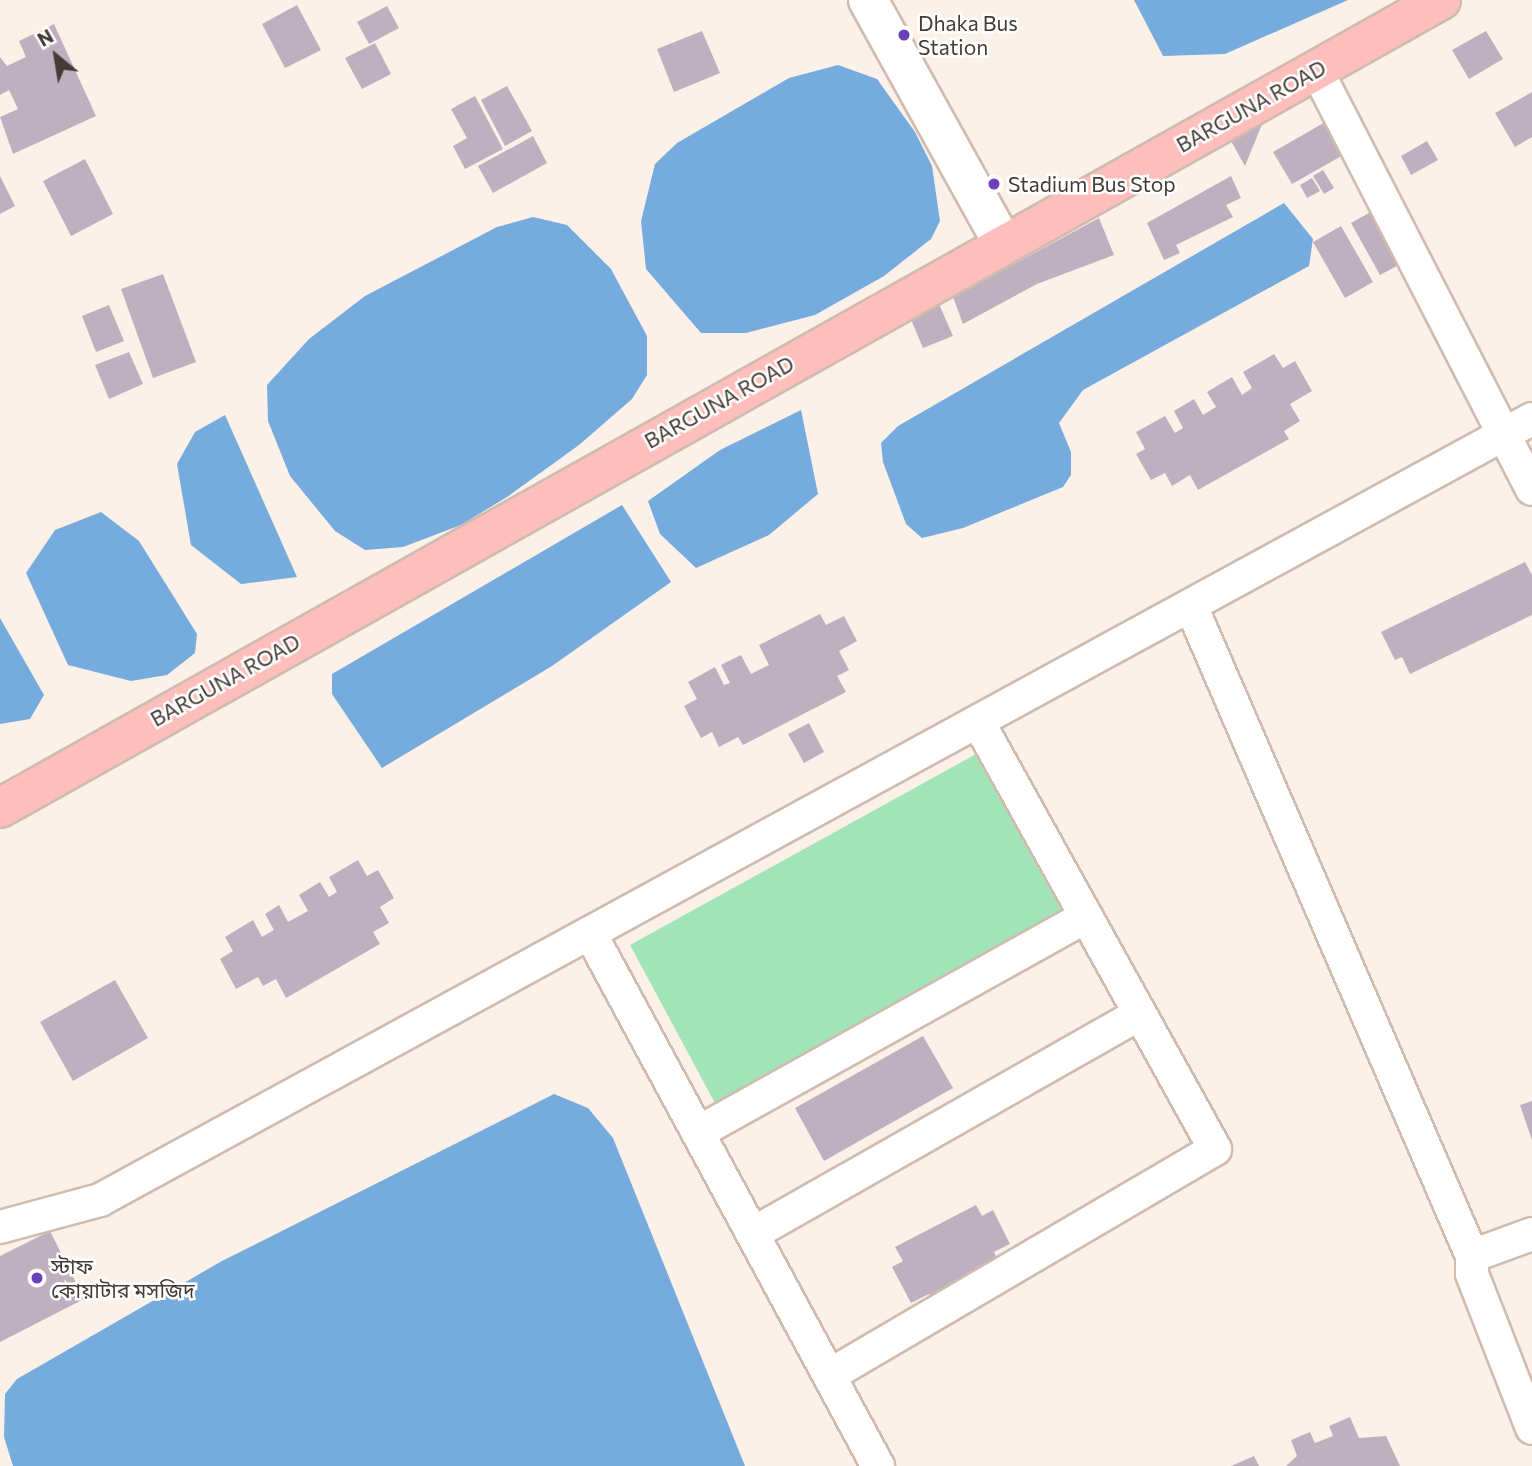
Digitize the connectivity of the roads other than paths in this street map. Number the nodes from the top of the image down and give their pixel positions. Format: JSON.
{"nodes":[{"id":1,"x":868,"y":0,"type":"edge"},
{"id":2,"x":1440,"y":0,"type":"edge"},
{"id":3,"x":1316,"y":69,"type":"junction"},
{"id":4,"x":1003,"y":244,"type":"junction"},
{"id":5,"x":1520,"y":426,"type":"edge"},
{"id":6,"x":1532,"y":489,"type":"edge"},
{"id":7,"x":1191,"y":606,"type":"junction"},
{"id":8,"x":978,"y":722,"type":"junction"},
{"id":9,"x":0,"y":808,"type":"edge"},
{"id":10,"x":1086,"y":917,"type":"junction"},
{"id":11,"x":590,"y":933,"type":"junction"},
{"id":12,"x":1140,"y":1014,"type":"junction"},
{"id":13,"x":698,"y":1132,"type":"junction"},
{"id":14,"x":0,"y":1227,"type":"edge"},
{"id":15,"x":754,"y":1233,"type":"junction"},
{"id":16,"x":1532,"y":1234,"type":"edge"},
{"id":17,"x":1472,"y":1256,"type":"junction"},
{"id":18,"x":830,"y":1375,"type":"junction"},
{"id":19,"x":1532,"y":1428,"type":"edge"},
{"id":20,"x":878,"y":1466,"type":"edge"}],
"edges":[{"from":1,"to":4,"type":"street"},
{"from":2,"to":3,"type":"main road","name":"BARGUNA ROAD"},
{"from":3,"to":4,"type":"main road","name":"BARGUNA ROAD"},
{"from":3,"to":5,"type":"street"},
{"from":4,"to":9,"type":"main road","name":"BARGUNA ROAD"},
{"from":5,"to":6,"type":"street"},
{"from":5,"to":7,"type":"street"},
{"from":7,"to":8,"type":"street"},
{"from":7,"to":17,"type":"street"},
{"from":8,"to":10,"type":"street"},
{"from":8,"to":11,"type":"street"},
{"from":10,"to":12,"type":"street"},
{"from":10,"to":13,"type":"street"},
{"from":11,"to":13,"type":"street"},
{"from":11,"to":14,"type":"street"},
{"from":12,"to":15,"type":"street"},
{"from":12,"to":18,"type":"street"},
{"from":13,"to":15,"type":"street"},
{"from":15,"to":18,"type":"street"},
{"from":16,"to":17,"type":"street"},
{"from":17,"to":19,"type":"street"},
{"from":18,"to":20,"type":"street"}]}
